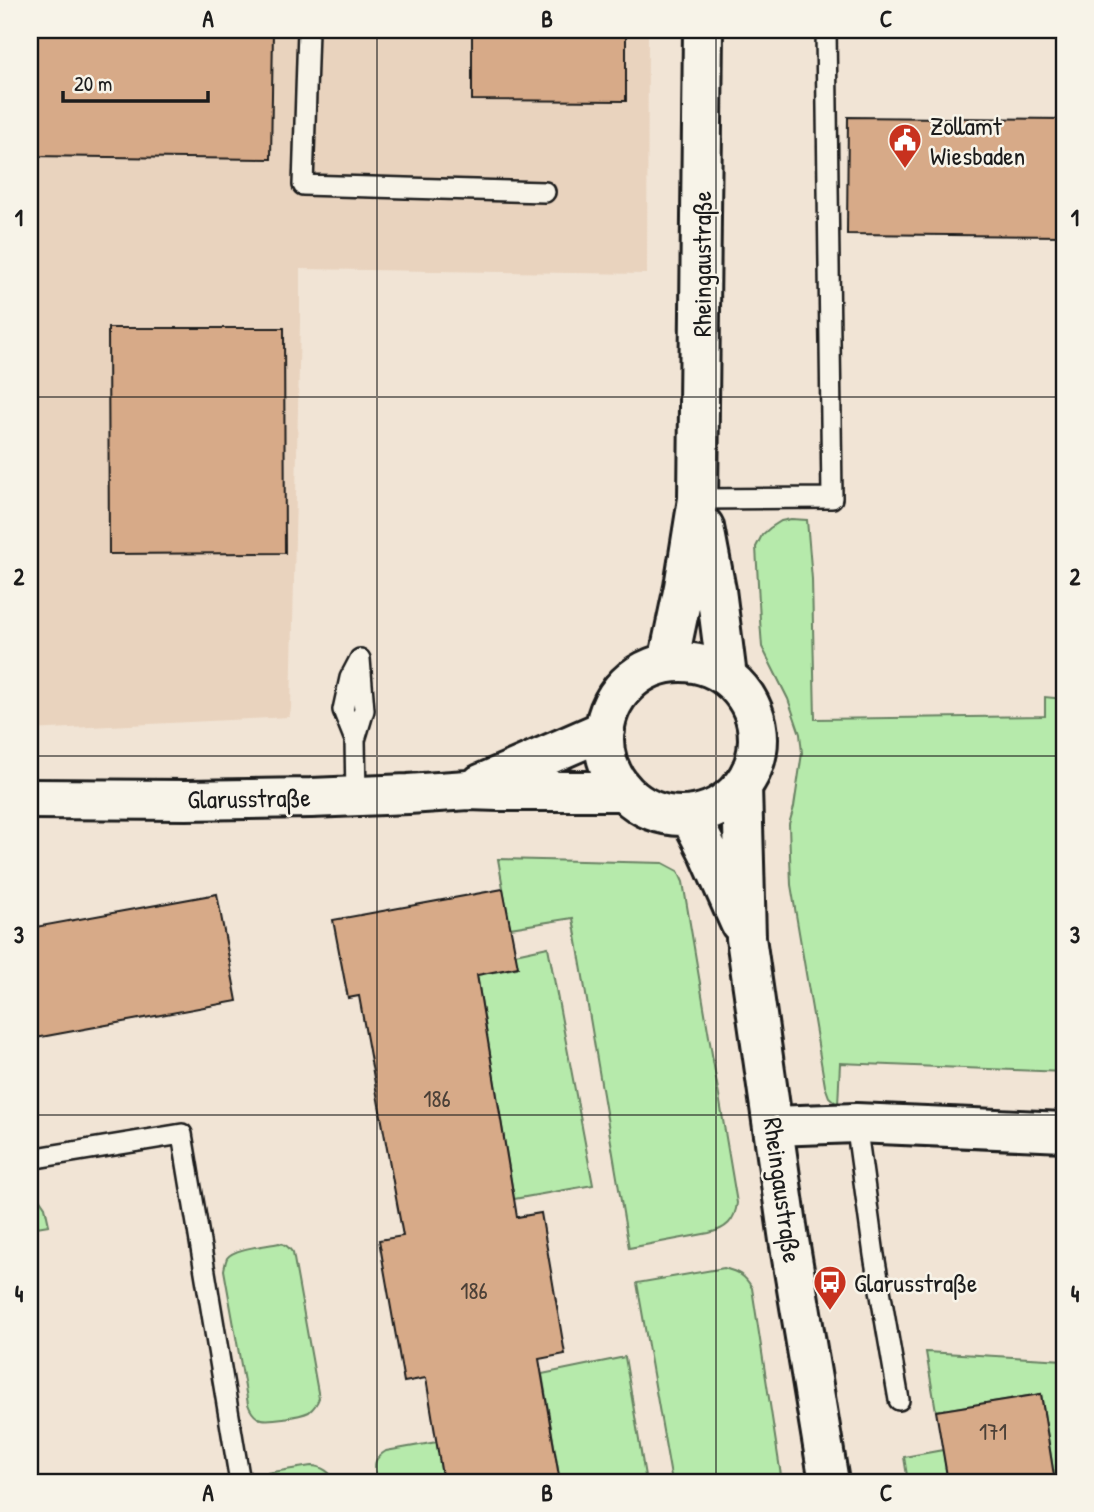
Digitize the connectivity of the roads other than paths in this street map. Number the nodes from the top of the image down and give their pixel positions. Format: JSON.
{"nodes":[{"id":1,"x":308,"y":30,"type":"edge"},
{"id":2,"x":703,"y":30,"type":"edge"},
{"id":3,"x":826,"y":30,"type":"edge"},
{"id":4,"x":545,"y":192,"type":"dead end"},
{"id":5,"x":698,"y":499,"type":"junction"},
{"id":6,"x":668,"y":663,"type":"junction"},
{"id":7,"x":727,"y":677,"type":"junction"},
{"id":8,"x":605,"y":730,"type":"junction"},
{"id":9,"x":355,"y":740,"type":"dead end"},
{"id":10,"x":742,"y":786,"type":"junction"},
{"id":11,"x":468,"y":790,"type":"junction"},
{"id":12,"x":624,"y":791,"type":"junction"},
{"id":13,"x":356,"y":796,"type":"junction"},
{"id":14,"x":30,"y":799,"type":"edge"},
{"id":15,"x":690,"y":816,"type":"junction"},
{"id":16,"x":746,"y":938,"type":"junction"},
{"id":17,"x":856,"y":1123,"type":"junction"},
{"id":18,"x":773,"y":1126,"type":"junction"},
{"id":19,"x":1064,"y":1132,"type":"edge"},
{"id":20,"x":30,"y":1159,"type":"edge"},
{"id":21,"x":899,"y":1400,"type":"dead end"},
{"id":22,"x":240,"y":1482,"type":"edge"},
{"id":23,"x":829,"y":1482,"type":"edge"}],
"edges":[{"from":1,"to":4,"type":"lane"},
{"from":2,"to":5,"type":"street","name":"Rheingaustraße"},
{"from":3,"to":5,"type":"lane"},
{"from":5,"to":6,"type":"street","name":"Rheingaustraße"},
{"from":5,"to":7,"type":"street","name":"Rheingaustraße"},
{"from":6,"to":7,"type":"street","name":"Rheingaustraße"},
{"from":6,"to":8,"type":"street","name":"Rheingaustraße"},
{"from":7,"to":10,"type":"street","name":"Rheingaustraße"},
{"from":8,"to":11,"type":"street","name":"Glarusstraße"},
{"from":8,"to":12,"type":"street","name":"Rheingaustraße"},
{"from":9,"to":13,"type":"lane"},
{"from":10,"to":15,"type":"street","name":"Rheingaustraße"},
{"from":10,"to":16,"type":"street","name":"Rheingaustraße"},
{"from":11,"to":12,"type":"street","name":"Glarusstraße"},
{"from":11,"to":13,"type":"street","name":"Glarusstraße"},
{"from":12,"to":15,"type":"street","name":"Rheingaustraße"},
{"from":13,"to":14,"type":"street","name":"Glarusstraße"},
{"from":15,"to":16,"type":"street","name":"Rheingaustraße"},
{"from":16,"to":18,"type":"street","name":"Rheingaustraße"},
{"from":17,"to":18,"type":"street"},
{"from":17,"to":19,"type":"street"},
{"from":17,"to":21,"type":"lane"},
{"from":18,"to":23,"type":"street","name":"Rheingaustraße"},
{"from":20,"to":22,"type":"lane"}]}
